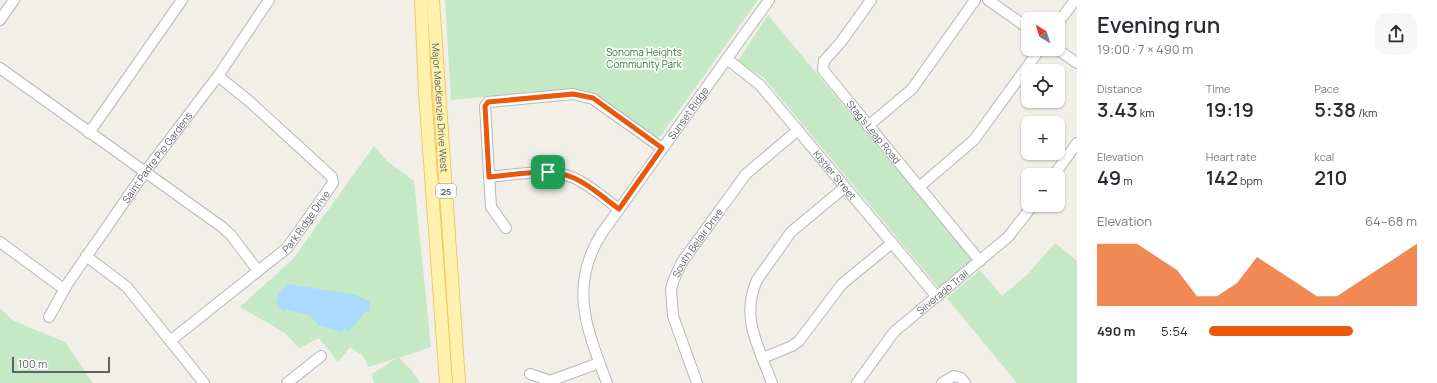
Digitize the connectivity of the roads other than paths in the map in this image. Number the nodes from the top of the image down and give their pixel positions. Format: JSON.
{"nodes":[{"id":1,"x":14,"y":0,"type":"edge"},
{"id":2,"x":182,"y":0,"type":"edge"},
{"id":3,"x":269,"y":0,"type":"edge"},
{"id":4,"x":421,"y":0,"type":"edge"},
{"id":5,"x":432,"y":0,"type":"edge"},
{"id":6,"x":769,"y":0,"type":"edge"},
{"id":7,"x":871,"y":0,"type":"edge"},
{"id":8,"x":975,"y":0,"type":"edge"},
{"id":9,"x":988,"y":0,"type":"edge"},
{"id":10,"x":1075,"y":0,"type":"edge"},
{"id":11,"x":1065,"y":14,"type":"edge"},
{"id":12,"x":0,"y":20,"type":"edge"},
{"id":13,"x":1021,"y":23,"type":"edge"},
{"id":14,"x":1065,"y":55,"type":"edge"},
{"id":15,"x":1035,"y":56,"type":"edge"},
{"id":16,"x":727,"y":59,"type":"junction"},
{"id":17,"x":1077,"y":63,"type":"edge"},
{"id":18,"x":0,"y":68,"type":"edge"},
{"id":19,"x":218,"y":76,"type":"junction"},
{"id":20,"x":868,"y":126,"type":"junction"},
{"id":21,"x":798,"y":130,"type":"junction"},
{"id":22,"x":89,"y":133,"type":"junction"},
{"id":23,"x":1077,"y":143,"type":"edge"},
{"id":24,"x":662,"y":148,"type":"junction"},
{"id":25,"x":1059,"y":168,"type":"edge"},
{"id":26,"x":145,"y":172,"type":"junction"},
{"id":27,"x":489,"y":177,"type":"junction"},
{"id":28,"x":845,"y":187,"type":"junction"},
{"id":29,"x":919,"y":187,"type":"junction"},
{"id":30,"x":619,"y":209,"type":"junction"},
{"id":31,"x":1028,"y":212,"type":"edge"},
{"id":32,"x":506,"y":228,"type":"dead end"},
{"id":33,"x":0,"y":242,"type":"edge"},
{"id":34,"x":892,"y":243,"type":"junction"},
{"id":35,"x":86,"y":256,"type":"junction"},
{"id":36,"x":980,"y":261,"type":"junction"},
{"id":37,"x":258,"y":271,"type":"junction"},
{"id":38,"x":64,"y":289,"type":"junction"},
{"id":39,"x":937,"y":297,"type":"junction"},
{"id":40,"x":49,"y":316,"type":"dead end"},
{"id":41,"x":170,"y":341,"type":"junction"},
{"id":42,"x":321,"y":356,"type":"dead end"},
{"id":43,"x":763,"y":358,"type":"junction"},
{"id":44,"x":599,"y":363,"type":"junction"},
{"id":45,"x":530,"y":374,"type":"dead end"},
{"id":46,"x":204,"y":383,"type":"edge"},
{"id":47,"x":287,"y":383,"type":"edge"},
{"id":48,"x":446,"y":383,"type":"edge"},
{"id":49,"x":459,"y":383,"type":"edge"},
{"id":50,"x":607,"y":383,"type":"edge"},
{"id":51,"x":697,"y":383,"type":"edge"},
{"id":52,"x":772,"y":383,"type":"edge"},
{"id":53,"x":857,"y":383,"type":"edge"},
{"id":54,"x":942,"y":383,"type":"edge"},
{"id":55,"x":966,"y":383,"type":"edge"}],
"edges":[{"from":1,"to":12,"type":"street"},
{"from":2,"to":22,"type":"street"},
{"from":3,"to":19,"type":"street","name":"Saint Padre Pio Gardens"},
{"from":4,"to":48,"type":"main road","name":"Major MacKenzie Drive West","number":"25"},
{"from":5,"to":49,"type":"main road","name":"Major MacKenzie Drive West","number":"25"},
{"from":6,"to":16,"type":"street","name":"Sunset Ridge"},
{"from":7,"to":20,"type":"street","name":"Stag's Leap Road"},
{"from":8,"to":20,"type":"street"},
{"from":9,"to":13,"type":"street"},
{"from":10,"to":11,"type":"street"},
{"from":14,"to":17,"type":"street"},
{"from":15,"to":29,"type":"street"},
{"from":16,"to":21,"type":"street","name":"Kistler Street"},
{"from":16,"to":24,"type":"street","name":"Sunset Ridge"},
{"from":18,"to":22,"type":"street"},
{"from":19,"to":26,"type":"street","name":"Saint Padre Pio Gardens"},
{"from":19,"to":37,"type":"street","name":"Park Ridge Drive"},
{"from":20,"to":29,"type":"street","name":"Stag's Leap Road"},
{"from":21,"to":28,"type":"street","name":"Kistler Street"},
{"from":21,"to":51,"type":"street","name":"South Belair Drive"},
{"from":22,"to":26,"type":"street"},
{"from":23,"to":25,"type":"street"},
{"from":24,"to":27,"type":"street"},
{"from":24,"to":30,"type":"street","name":"Sunset Ridge"},
{"from":26,"to":35,"type":"street","name":"Saint Padre Pio Gardens"},
{"from":26,"to":37,"type":"street"},
{"from":27,"to":30,"type":"street"},
{"from":27,"to":32,"type":"street"},
{"from":28,"to":34,"type":"street","name":"Kistler Street"},
{"from":28,"to":43,"type":"street"},
{"from":29,"to":36,"type":"street","name":"Stag's Leap Road"},
{"from":30,"to":44,"type":"street","name":"Sunset Ridge"},
{"from":31,"to":36,"type":"street","name":"Silverado Trail"},
{"from":33,"to":38,"type":"street"},
{"from":34,"to":39,"type":"street","name":"Kistler Street"},
{"from":34,"to":43,"type":"street"},
{"from":35,"to":38,"type":"street","name":"Saint Padre Pio Gardens"},
{"from":35,"to":41,"type":"street"},
{"from":36,"to":39,"type":"street","name":"Silverado Trail"},
{"from":37,"to":41,"type":"street","name":"Park Ridge Drive"},
{"from":38,"to":40,"type":"street","name":"Saint Padre Pio Gardens"},
{"from":39,"to":53,"type":"street","name":"Silverado Trail"},
{"from":41,"to":46,"type":"street"},
{"from":42,"to":47,"type":"street"},
{"from":43,"to":52,"type":"street"},
{"from":44,"to":45,"type":"street"},
{"from":44,"to":50,"type":"street","name":"Sunset Ridge"},
{"from":54,"to":55,"type":"street"}]}
